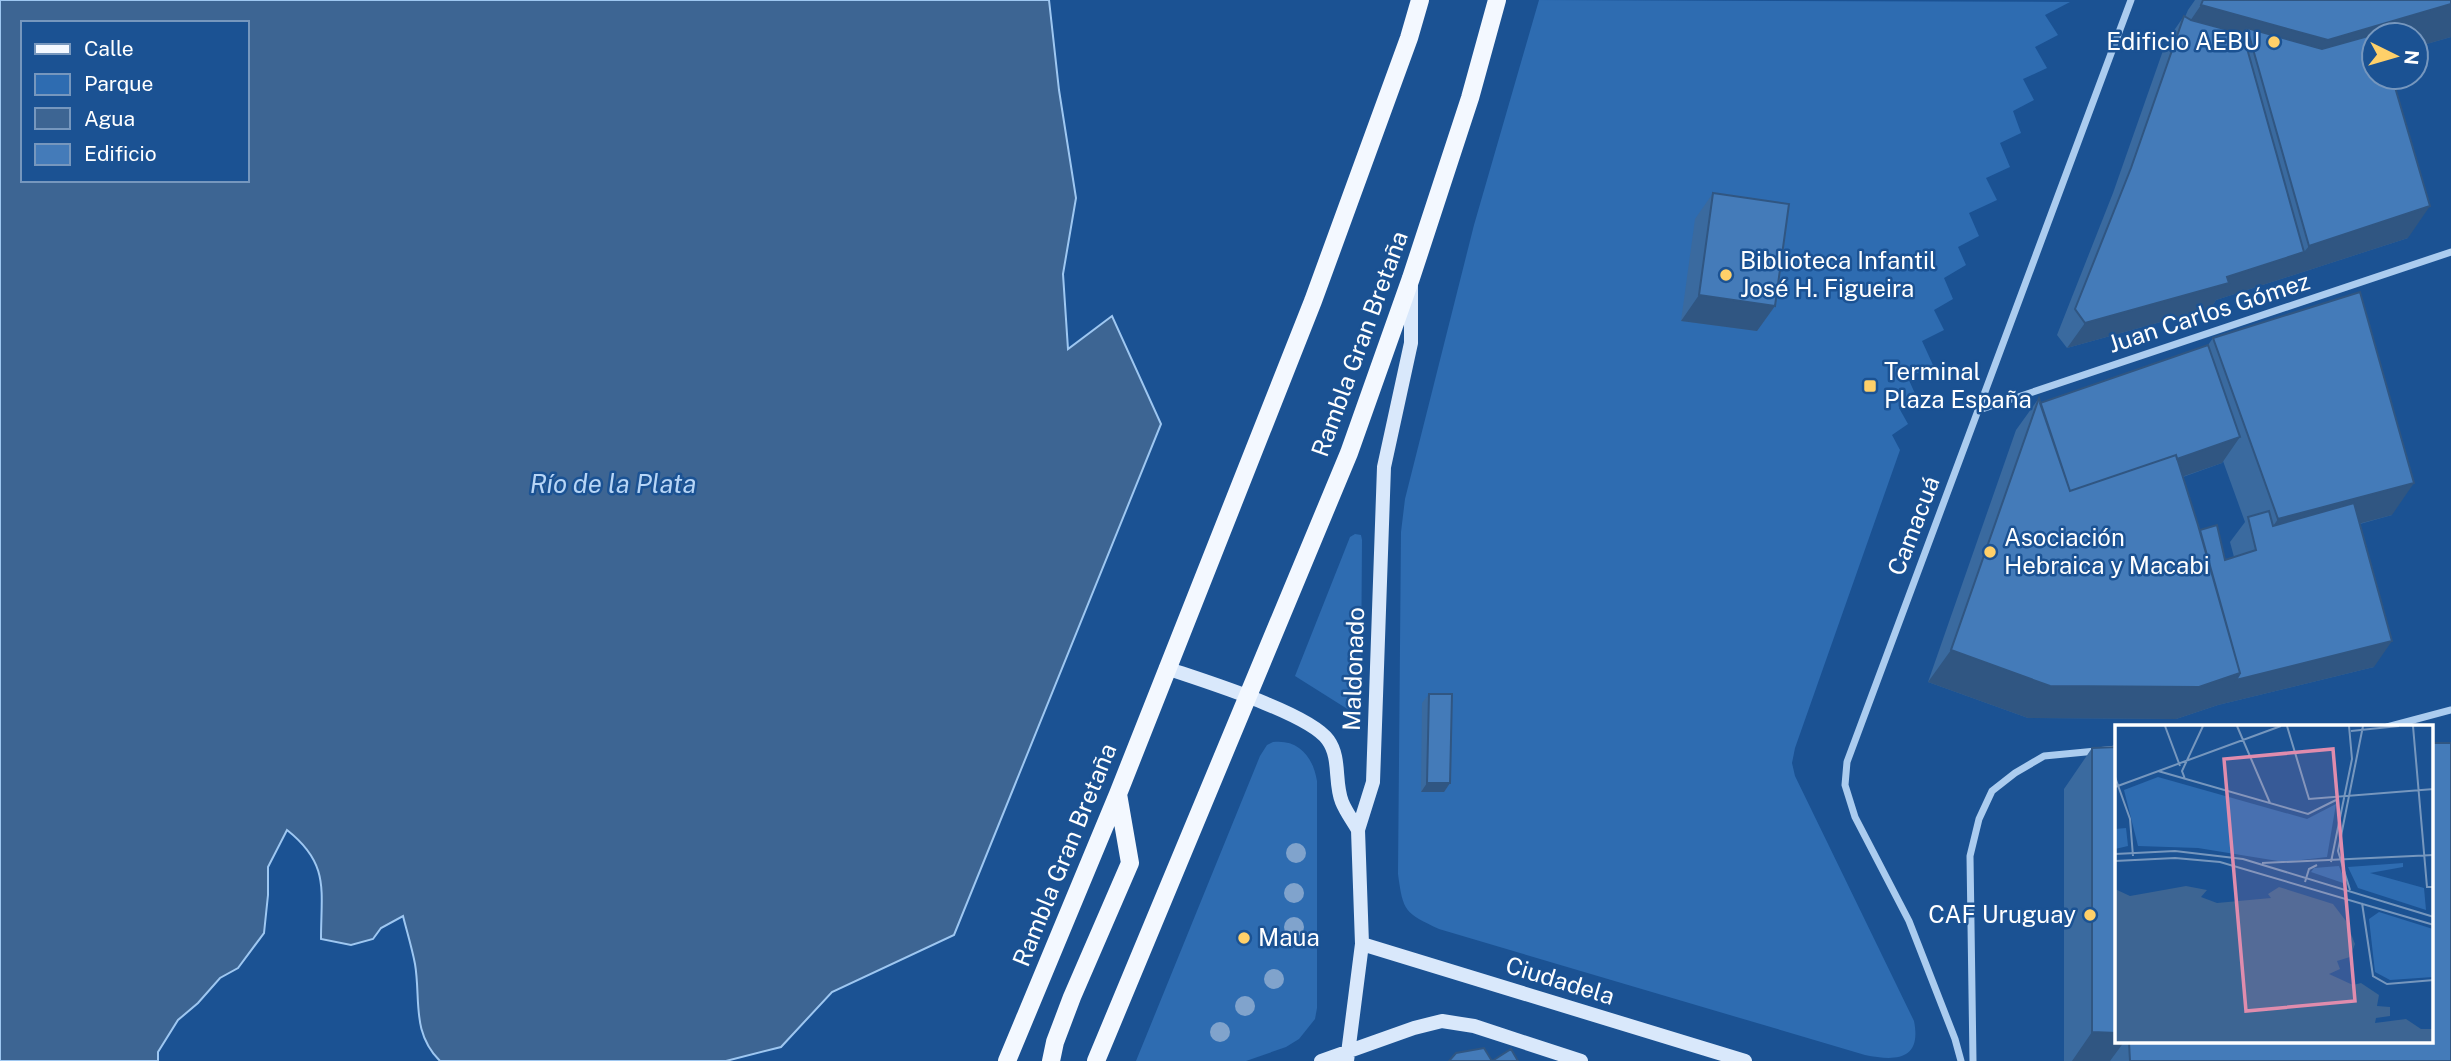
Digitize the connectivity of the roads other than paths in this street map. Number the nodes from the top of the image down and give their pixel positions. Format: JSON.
{"nodes":[{"id":1,"x":1420,"y":0,"type":"edge"},
{"id":2,"x":1497,"y":0,"type":"edge"},
{"id":3,"x":2131,"y":0,"type":"edge"},
{"id":4,"x":2451,"y":252,"type":"edge"},
{"id":5,"x":1411,"y":278,"type":"junction"},
{"id":6,"x":1979,"y":410,"type":"junction"},
{"id":7,"x":1166,"y":668,"type":"junction"},
{"id":8,"x":1248,"y":696,"type":"junction"},
{"id":9,"x":2451,"y":710,"type":"edge"},
{"id":10,"x":2394,"y":725,"type":"edge"},
{"id":11,"x":2115,"y":749,"type":"edge"},
{"id":12,"x":1118,"y":794,"type":"junction"},
{"id":13,"x":1358,"y":831,"type":"junction"},
{"id":14,"x":1362,"y":944,"type":"junction"},
{"id":15,"x":1347,"y":1056,"type":"edge"},
{"id":16,"x":1007,"y":1061,"type":"edge"},
{"id":17,"x":1051,"y":1061,"type":"edge"},
{"id":18,"x":1096,"y":1061,"type":"edge"},
{"id":19,"x":1321,"y":1061,"type":"edge"},
{"id":20,"x":1581,"y":1061,"type":"edge"},
{"id":21,"x":1745,"y":1061,"type":"edge"},
{"id":22,"x":1961,"y":1061,"type":"edge"},
{"id":23,"x":1973,"y":1061,"type":"edge"}],
"edges":[{"from":1,"to":7,"type":"main road","name":"Rambla Gran Bretaña"},
{"from":2,"to":5,"type":"main road","name":"Rambla Gran Bretaña"},
{"from":3,"to":6,"type":"street","name":"Camacuá"},
{"from":4,"to":6,"type":"street","name":"Juan Carlos Gómez"},
{"from":5,"to":8,"type":"main road","name":"Rambla Gran Bretaña"},
{"from":5,"to":13,"type":"street","name":"Maldonado"},
{"from":6,"to":22,"type":"street","name":"Camacuá"},
{"from":7,"to":8,"type":"street"},
{"from":7,"to":12,"type":"main road","name":"Rambla Gran Bretaña"},
{"from":8,"to":13,"type":"street"},
{"from":8,"to":18,"type":"main road","name":"Rambla Gran Bretaña"},
{"from":9,"to":10,"type":"street"},
{"from":11,"to":23,"type":"street"},
{"from":12,"to":16,"type":"main road","name":"Rambla Gran Bretaña"},
{"from":12,"to":17,"type":"main road"},
{"from":13,"to":14,"type":"street","name":"Maldonado"},
{"from":14,"to":15,"type":"street","name":"Maldonado"},
{"from":14,"to":21,"type":"street","name":"Ciudadela"},
{"from":15,"to":19,"type":"street"},
{"from":15,"to":20,"type":"street"}]}
